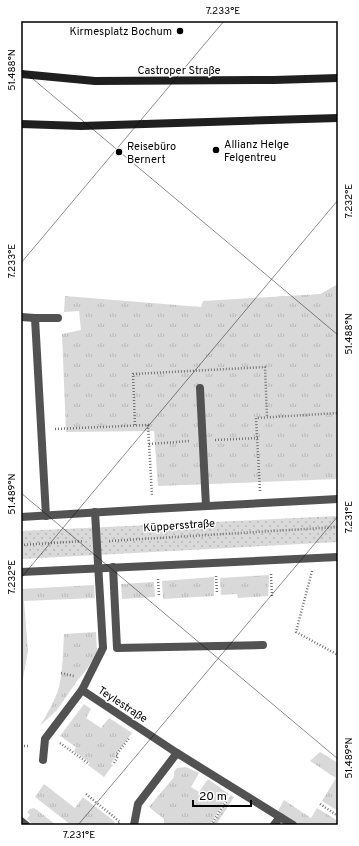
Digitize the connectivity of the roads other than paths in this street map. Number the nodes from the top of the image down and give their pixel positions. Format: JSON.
{"nodes":[{"id":1,"x":21,"y":74,"type":"edge"},
{"id":2,"x":338,"y":78,"type":"edge"},
{"id":3,"x":338,"y":118,"type":"edge"},
{"id":4,"x":21,"y":124,"type":"edge"},
{"id":5,"x":21,"y":317,"type":"edge"},
{"id":6,"x":35,"y":318,"type":"junction"},
{"id":7,"x":58,"y":318,"type":"dead end"},
{"id":8,"x":200,"y":388,"type":"dead end"},
{"id":9,"x":338,"y":499,"type":"edge"},
{"id":10,"x":206,"y":506,"type":"junction"},
{"id":11,"x":94,"y":512,"type":"junction"},
{"id":12,"x":46,"y":516,"type":"junction"},
{"id":13,"x":21,"y":517,"type":"edge"},
{"id":14,"x":338,"y":557,"type":"edge"},
{"id":15,"x":98,"y":568,"type":"junction"},
{"id":16,"x":113,"y":568,"type":"junction"},
{"id":17,"x":21,"y":572,"type":"edge"},
{"id":18,"x":263,"y":645,"type":"dead end"},
{"id":19,"x":82,"y":690,"type":"junction"},
{"id":20,"x":178,"y":753,"type":"junction"},
{"id":21,"x":43,"y":760,"type":"dead end"},
{"id":22,"x":280,"y":817,"type":"junction"},
{"id":23,"x":21,"y":821,"type":"edge"},
{"id":24,"x":26,"y":825,"type":"edge"},
{"id":25,"x":134,"y":825,"type":"edge"},
{"id":26,"x":274,"y":825,"type":"edge"},
{"id":27,"x":293,"y":825,"type":"edge"}],
"edges":[{"from":1,"to":2,"type":"main road","name":"Castroper Straße"},
{"from":3,"to":4,"type":"main road"},
{"from":5,"to":6,"type":"street"},
{"from":6,"to":7,"type":"street"},
{"from":6,"to":12,"type":"street"},
{"from":8,"to":10,"type":"street"},
{"from":9,"to":10,"type":"street","name":"Küppersstraße"},
{"from":10,"to":11,"type":"street","name":"Küppersstraße"},
{"from":11,"to":12,"type":"street","name":"Küppersstraße"},
{"from":11,"to":15,"type":"street","name":"Teylestraße"},
{"from":12,"to":13,"type":"street","name":"Küppersstraße"},
{"from":14,"to":16,"type":"street"},
{"from":15,"to":16,"type":"street"},
{"from":15,"to":17,"type":"street"},
{"from":15,"to":19,"type":"street","name":"Teylestraße"},
{"from":16,"to":18,"type":"street"},
{"from":19,"to":20,"type":"street","name":"Teylestraße"},
{"from":19,"to":21,"type":"street"},
{"from":20,"to":22,"type":"street","name":"Teylestraße"},
{"from":20,"to":25,"type":"street"},
{"from":22,"to":26,"type":"street"},
{"from":22,"to":27,"type":"street","name":"Teylestraße"},
{"from":23,"to":24,"type":"street"}]}
